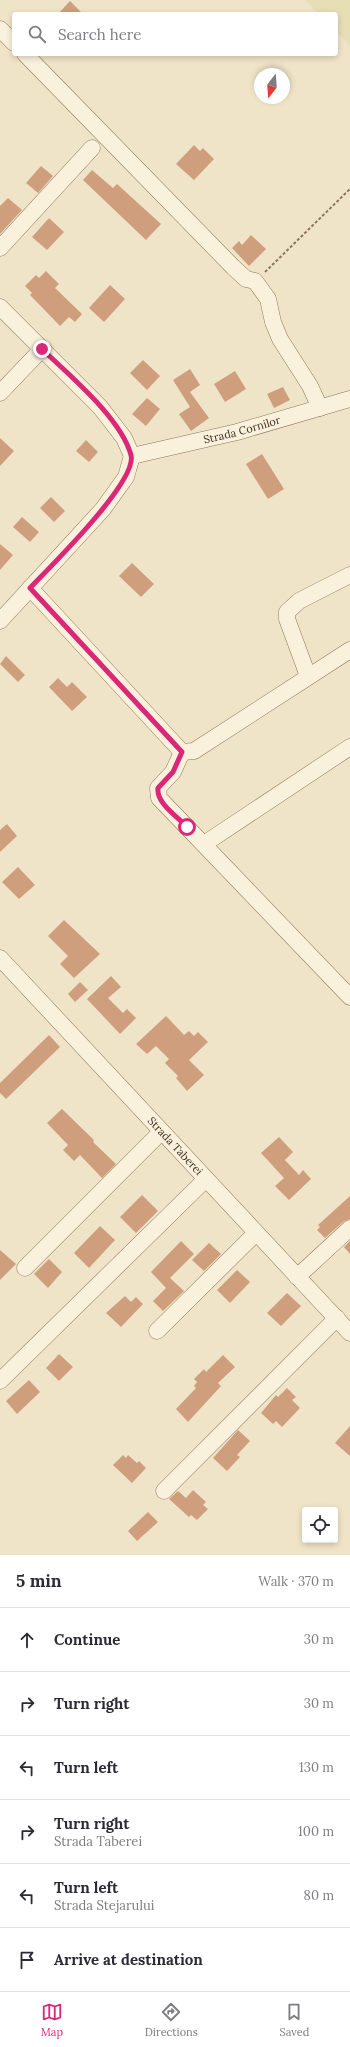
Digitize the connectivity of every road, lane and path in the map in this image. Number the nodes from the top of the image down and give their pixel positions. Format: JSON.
{"nodes":[{"id":1,"x":0,"y":29,"type":"edge"},
{"id":2,"x":12,"y":41,"type":"edge"},
{"id":3,"x":27,"y":56,"type":"edge"},
{"id":4,"x":92,"y":148,"type":"dead end"},
{"id":5,"x":350,"y":189,"type":"edge"},
{"id":6,"x":0,"y":248,"type":"edge"},
{"id":7,"x":255,"y":281,"type":"junction"},
{"id":8,"x":0,"y":307,"type":"edge"},
{"id":9,"x":42,"y":349,"type":"junction"},
{"id":10,"x":0,"y":393,"type":"edge"},
{"id":11,"x":350,"y":399,"type":"edge"},
{"id":12,"x":320,"y":408,"type":"junction"},
{"id":13,"x":132,"y":456,"type":"junction"},
{"id":14,"x":350,"y":575,"type":"edge"},
{"id":15,"x":30,"y":588,"type":"junction"},
{"id":16,"x":0,"y":621,"type":"edge"},
{"id":17,"x":350,"y":650,"type":"edge"},
{"id":18,"x":308,"y":676,"type":"junction"},
{"id":19,"x":350,"y":747,"type":"edge"},
{"id":20,"x":182,"y":752,"type":"junction"},
{"id":21,"x":204,"y":844,"type":"junction"},
{"id":22,"x":0,"y":958,"type":"edge"},
{"id":23,"x":350,"y":997,"type":"edge"},
{"id":24,"x":161,"y":1132,"type":"junction"},
{"id":25,"x":206,"y":1179,"type":"junction"},
{"id":26,"x":350,"y":1228,"type":"edge"},
{"id":27,"x":256,"y":1233,"type":"junction"},
{"id":28,"x":25,"y":1268,"type":"dead end"},
{"id":29,"x":297,"y":1277,"type":"junction"},
{"id":30,"x":334,"y":1316,"type":"junction"},
{"id":31,"x":156,"y":1331,"type":"dead end"},
{"id":32,"x":350,"y":1333,"type":"edge"},
{"id":33,"x":0,"y":1381,"type":"edge"},
{"id":34,"x":173,"y":1470,"type":"dead end"},
{"id":35,"x":164,"y":1491,"type":"dead end"}],
"edges":[{"from":1,"to":2,"type":"street"},
{"from":3,"to":7,"type":"street"},
{"from":4,"to":6,"type":"street"},
{"from":5,"to":7,"type":"path"},
{"from":7,"to":12,"type":"street"},
{"from":8,"to":9,"type":"street"},
{"from":9,"to":10,"type":"street"},
{"from":9,"to":13,"type":"street"},
{"from":11,"to":12,"type":"street","name":"Strada Cornilor"},
{"from":12,"to":13,"type":"street","name":"Strada Cornilor"},
{"from":13,"to":15,"type":"street"},
{"from":14,"to":18,"type":"street"},
{"from":15,"to":16,"type":"street"},
{"from":15,"to":20,"type":"street"},
{"from":17,"to":18,"type":"street"},
{"from":18,"to":20,"type":"street"},
{"from":19,"to":21,"type":"street"},
{"from":20,"to":21,"type":"street"},
{"from":21,"to":23,"type":"street"},
{"from":22,"to":24,"type":"street","name":"Strada Taberei"},
{"from":24,"to":25,"type":"street","name":"Strada Taberei"},
{"from":24,"to":28,"type":"street"},
{"from":25,"to":27,"type":"street","name":"Strada Taberei"},
{"from":25,"to":33,"type":"street"},
{"from":26,"to":29,"type":"street"},
{"from":27,"to":29,"type":"street","name":"Strada Taberei"},
{"from":27,"to":31,"type":"street"},
{"from":29,"to":30,"type":"street","name":"Strada Taberei"},
{"from":30,"to":32,"type":"street","name":"Strada Taberei"},
{"from":30,"to":34,"type":"street"},
{"from":30,"to":35,"type":"street"}]}
